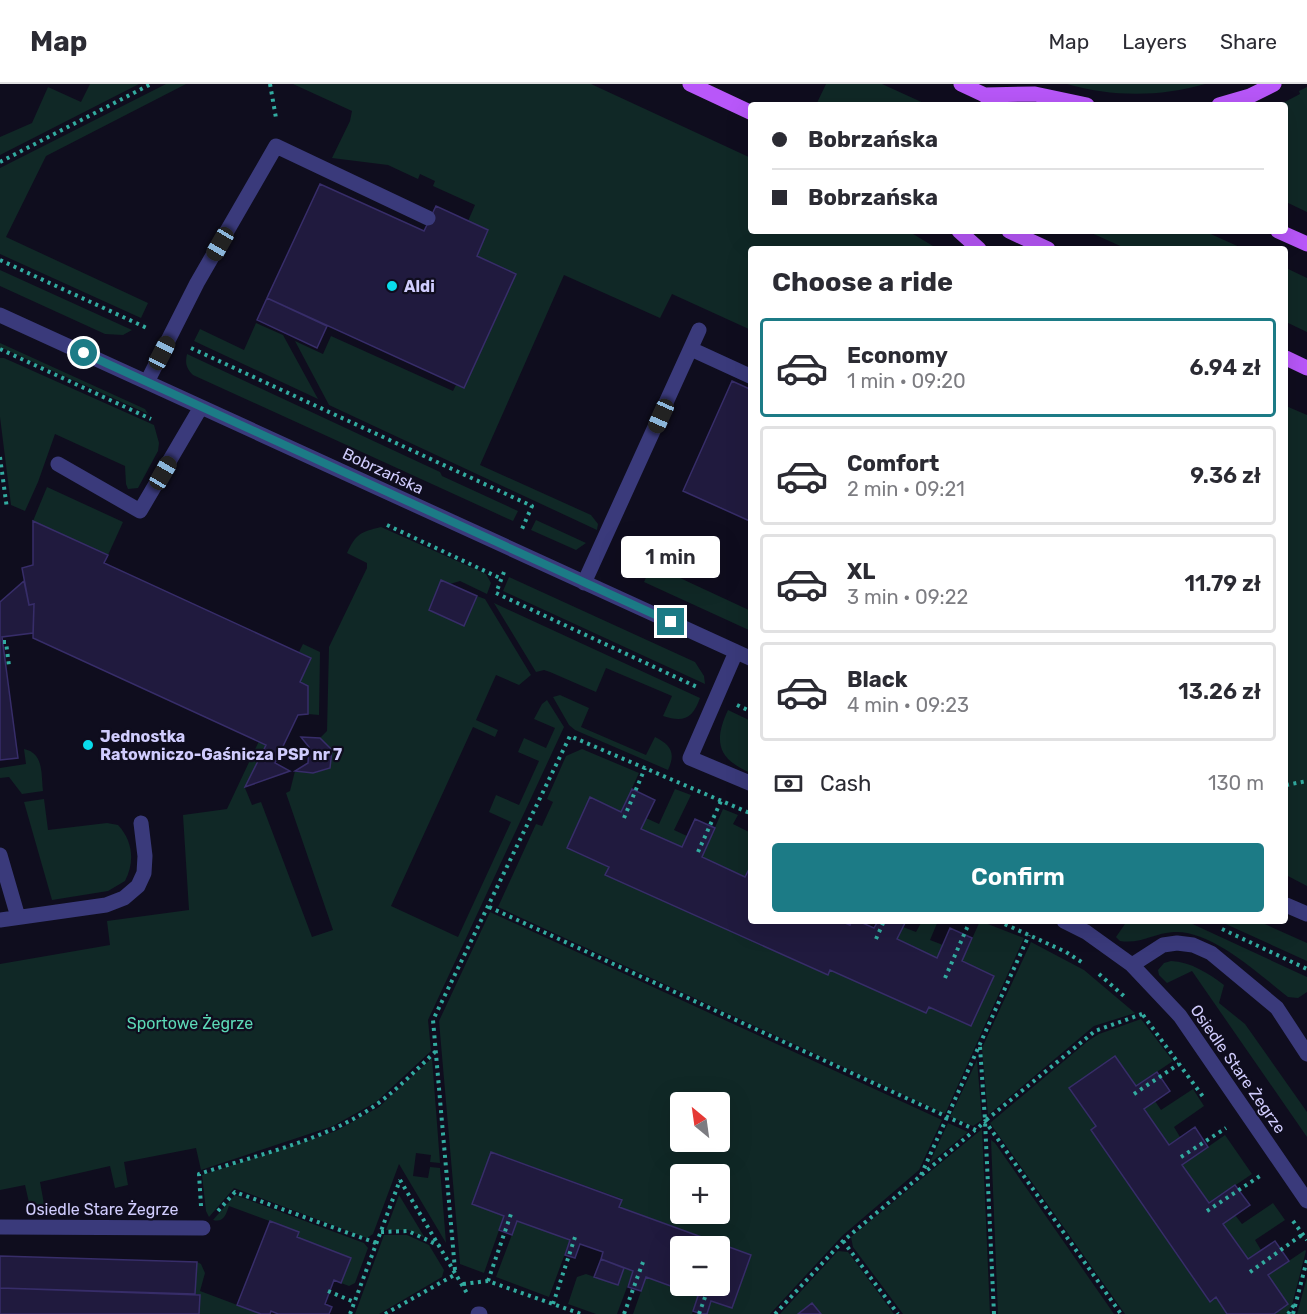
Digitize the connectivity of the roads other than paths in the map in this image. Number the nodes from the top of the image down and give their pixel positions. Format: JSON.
{"nodes":[{"id":1,"x":690,"y":84,"type":"edge"},
{"id":2,"x":961,"y":84,"type":"edge"},
{"id":3,"x":1274,"y":84,"type":"edge"},
{"id":4,"x":984,"y":95,"type":"junction"},
{"id":5,"x":999,"y":102,"type":"edge"},
{"id":6,"x":1073,"y":102,"type":"edge"},
{"id":7,"x":1229,"y":102,"type":"edge"},
{"id":8,"x":748,"y":110,"type":"edge"},
{"id":9,"x":428,"y":218,"type":"dead end"},
{"id":10,"x":962,"y":234,"type":"edge"},
{"id":11,"x":1016,"y":234,"type":"edge"},
{"id":12,"x":1285,"y":234,"type":"edge"},
{"id":13,"x":1307,"y":244,"type":"edge"},
{"id":14,"x":976,"y":246,"type":"edge"},
{"id":15,"x":1042,"y":246,"type":"edge"},
{"id":16,"x":0,"y":315,"type":"edge"},
{"id":17,"x":699,"y":330,"type":"dead end"},
{"id":18,"x":691,"y":349,"type":"junction"},
{"id":19,"x":1288,"y":359,"type":"edge"},
{"id":20,"x":1307,"y":368,"type":"edge"},
{"id":21,"x":748,"y":375,"type":"edge"},
{"id":22,"x":147,"y":382,"type":"junction"},
{"id":23,"x":201,"y":407,"type":"junction"},
{"id":24,"x":58,"y":464,"type":"dead end"},
{"id":25,"x":584,"y":583,"type":"junction"},
{"id":26,"x":736,"y":652,"type":"junction"},
{"id":27,"x":748,"y":657,"type":"edge"},
{"id":28,"x":748,"y":782,"type":"edge"},
{"id":29,"x":141,"y":823,"type":"dead end"},
{"id":30,"x":0,"y":855,"type":"edge"},
{"id":31,"x":1288,"y":906,"type":"edge"},
{"id":32,"x":1307,"y":914,"type":"edge"},
{"id":33,"x":18,"y":917,"type":"junction"},
{"id":34,"x":0,"y":920,"type":"edge"},
{"id":35,"x":1070,"y":924,"type":"edge"},
{"id":36,"x":1132,"y":965,"type":"junction"},
{"id":37,"x":1307,"y":1054,"type":"edge"},
{"id":38,"x":1307,"y":1201,"type":"edge"},
{"id":39,"x":0,"y":1227,"type":"edge"},
{"id":40,"x":203,"y":1228,"type":"road end"}],
"edges":[{"from":1,"to":8,"type":"main road"},
{"from":2,"to":4,"type":"main road"},
{"from":3,"to":7,"type":"main road"},
{"from":4,"to":5,"type":"main road"},
{"from":4,"to":6,"type":"main road"},
{"from":9,"to":22,"type":"street"},
{"from":10,"to":14,"type":"main road"},
{"from":11,"to":15,"type":"main road"},
{"from":12,"to":13,"type":"main road"},
{"from":16,"to":22,"type":"street","name":"Bobrzańska"},
{"from":17,"to":18,"type":"street"},
{"from":18,"to":21,"type":"street"},
{"from":18,"to":25,"type":"street"},
{"from":19,"to":20,"type":"main road"},
{"from":22,"to":23,"type":"street","name":"Bobrzańska"},
{"from":23,"to":24,"type":"street"},
{"from":23,"to":25,"type":"street","name":"Bobrzańska"},
{"from":25,"to":26,"type":"street","name":"Bobrzańska"},
{"from":26,"to":27,"type":"street","name":"Bobrzańska"},
{"from":26,"to":28,"type":"street"},
{"from":29,"to":33,"type":"street"},
{"from":30,"to":33,"type":"street"},
{"from":31,"to":32,"type":"street"},
{"from":33,"to":34,"type":"street"},
{"from":35,"to":36,"type":"street","name":"Osiedle Stare Żegrze"},
{"from":36,"to":37,"type":"street"},
{"from":36,"to":38,"type":"street","name":"Osiedle Stare Żegrze"},
{"from":39,"to":40,"type":"street","name":"Osiedle Stare Żegrze"}]}
